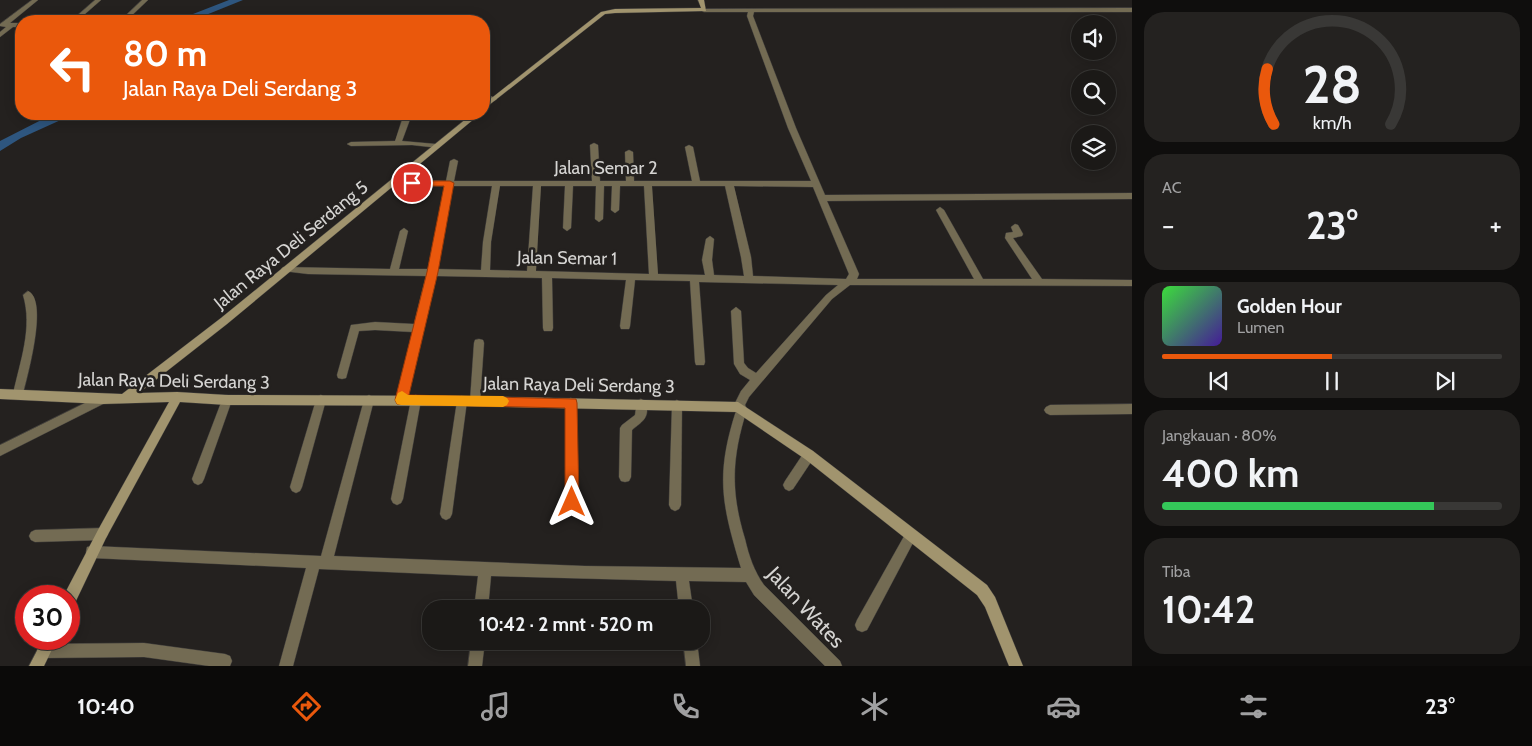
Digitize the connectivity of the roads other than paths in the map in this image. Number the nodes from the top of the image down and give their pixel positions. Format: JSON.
{"nodes":[{"id":1,"x":34,"y":0,"type":"edge"},
{"id":2,"x":98,"y":0,"type":"edge"},
{"id":3,"x":145,"y":0,"type":"edge"},
{"id":4,"x":701,"y":0,"type":"edge"},
{"id":5,"x":704,"y":10,"type":"junction"},
{"id":6,"x":751,"y":10,"type":"junction"},
{"id":7,"x":1132,"y":10,"type":"edge"},
{"id":8,"x":81,"y":15,"type":"edge"},
{"id":9,"x":129,"y":15,"type":"edge"},
{"id":10,"x":2,"y":24,"type":"edge"},
{"id":11,"x":12,"y":25,"type":"joint"},
{"id":12,"x":0,"y":35,"type":"edge"},
{"id":13,"x":490,"y":98,"type":"edge"},
{"id":14,"x":494,"y":99,"type":"junction"},
{"id":15,"x":490,"y":102,"type":"edge"},
{"id":16,"x":406,"y":120,"type":"edge"},
{"id":17,"x":468,"y":120,"type":"edge"},
{"id":18,"x":398,"y":143,"type":"junction"},
{"id":19,"x":351,"y":144,"type":"dead end"},
{"id":20,"x":594,"y":145,"type":"dead end"},
{"id":21,"x":436,"y":146,"type":"junction"},
{"id":22,"x":689,"y":146,"type":"dead end"},
{"id":23,"x":629,"y":152,"type":"dead end"},
{"id":24,"x":454,"y":160,"type":"dead end"},
{"id":25,"x":398,"y":181,"type":"junction"},
{"id":26,"x":450,"y":183,"type":"junction"},
{"id":27,"x":496,"y":184,"type":"junction"},
{"id":28,"x":537,"y":184,"type":"junction"},
{"id":29,"x":569,"y":184,"type":"junction"},
{"id":30,"x":598,"y":184,"type":"junction"},
{"id":31,"x":616,"y":184,"type":"junction"},
{"id":32,"x":630,"y":184,"type":"junction"},
{"id":33,"x":648,"y":184,"type":"junction"},
{"id":34,"x":697,"y":184,"type":"junction"},
{"id":35,"x":729,"y":184,"type":"junction"},
{"id":36,"x":817,"y":184,"type":"junction"},
{"id":37,"x":1132,"y":196,"type":"edge"},
{"id":38,"x":822,"y":198,"type":"junction"},
{"id":39,"x":615,"y":210,"type":"dead end"},
{"id":40,"x":940,"y":210,"type":"dead end"},
{"id":41,"x":599,"y":219,"type":"dead end"},
{"id":42,"x":1015,"y":227,"type":"dead end"},
{"id":43,"x":567,"y":228,"type":"dead end"},
{"id":44,"x":404,"y":232,"type":"dead end"},
{"id":45,"x":710,"y":239,"type":"dead end"},
{"id":46,"x":289,"y":269,"type":"junction"},
{"id":47,"x":394,"y":271,"type":"junction"},
{"id":48,"x":432,"y":272,"type":"junction"},
{"id":49,"x":485,"y":273,"type":"junction"},
{"id":50,"x":531,"y":274,"type":"junction"},
{"id":51,"x":547,"y":274,"type":"junction"},
{"id":52,"x":631,"y":276,"type":"junction"},
{"id":53,"x":654,"y":276,"type":"junction"},
{"id":54,"x":694,"y":278,"type":"junction"},
{"id":55,"x":710,"y":278,"type":"junction"},
{"id":56,"x":749,"y":279,"type":"junction"},
{"id":57,"x":839,"y":281,"type":"junction"},
{"id":58,"x":980,"y":282,"type":"junction"},
{"id":59,"x":1039,"y":282,"type":"junction"},
{"id":60,"x":1132,"y":283,"type":"edge"},
{"id":61,"x":28,"y":295,"type":"dead end"},
{"id":62,"x":736,"y":310,"type":"dead end"},
{"id":63,"x":625,"y":326,"type":"dead end"},
{"id":64,"x":419,"y":328,"type":"junction"},
{"id":65,"x":548,"y":328,"type":"dead end"},
{"id":66,"x":480,"y":343,"type":"dead end"},
{"id":67,"x":700,"y":362,"type":"dead end"},
{"id":68,"x":342,"y":375,"type":"dead end"},
{"id":69,"x":758,"y":378,"type":"junction"},
{"id":70,"x":0,"y":394,"type":"edge"},
{"id":71,"x":18,"y":394,"type":"junction"},
{"id":72,"x":177,"y":397,"type":"junction"},
{"id":73,"x":125,"y":398,"type":"junction"},
{"id":74,"x":103,"y":399,"type":"junction"},
{"id":75,"x":227,"y":400,"type":"junction"},
{"id":76,"x":321,"y":400,"type":"junction"},
{"id":77,"x":369,"y":400,"type":"junction"},
{"id":78,"x":401,"y":400,"type":"junction"},
{"id":79,"x":416,"y":400,"type":"junction"},
{"id":80,"x":462,"y":400,"type":"junction"},
{"id":81,"x":474,"y":401,"type":"junction"},
{"id":82,"x":571,"y":403,"type":"junction"},
{"id":83,"x":641,"y":404,"type":"junction"},
{"id":84,"x":677,"y":405,"type":"junction"},
{"id":85,"x":740,"y":408,"type":"junction"},
{"id":86,"x":1132,"y":409,"type":"edge"},
{"id":87,"x":1050,"y":410,"type":"dead end"},
{"id":88,"x":0,"y":451,"type":"edge"},
{"id":89,"x":809,"y":455,"type":"junction"},
{"id":90,"x":625,"y":477,"type":"dead end"},
{"id":91,"x":198,"y":478,"type":"dead end"},
{"id":92,"x":789,"y":486,"type":"dead end"},
{"id":93,"x":296,"y":487,"type":"dead end"},
{"id":94,"x":397,"y":499,"type":"dead end"},
{"id":95,"x":572,"y":502,"type":"dead end"},
{"id":96,"x":675,"y":505,"type":"dead end"},
{"id":97,"x":446,"y":514,"type":"dead end"},
{"id":98,"x":102,"y":534,"type":"junction"},
{"id":99,"x":911,"y":535,"type":"junction"},
{"id":100,"x":35,"y":536,"type":"dead end"},
{"id":101,"x":92,"y":552,"type":"junction"},
{"id":102,"x":320,"y":562,"type":"junction"},
{"id":103,"x":485,"y":570,"type":"junction"},
{"id":104,"x":749,"y":575,"type":"junction"},
{"id":105,"x":682,"y":576,"type":"junction"},
{"id":106,"x":76,"y":585,"type":"edge"},
{"id":107,"x":482,"y":600,"type":"edge"},
{"id":108,"x":685,"y":600,"type":"edge"},
{"id":109,"x":862,"y":625,"type":"dead end"},
{"id":110,"x":80,"y":647,"type":"edge"},
{"id":111,"x":44,"y":650,"type":"edge"},
{"id":112,"x":477,"y":650,"type":"edge"},
{"id":113,"x":691,"y":650,"type":"edge"},
{"id":114,"x":225,"y":660,"type":"dead end"},
{"id":115,"x":196,"y":662,"type":"edge"},
{"id":116,"x":36,"y":666,"type":"edge"},
{"id":117,"x":286,"y":666,"type":"edge"},
{"id":118,"x":475,"y":666,"type":"edge"},
{"id":119,"x":693,"y":666,"type":"edge"},
{"id":120,"x":835,"y":666,"type":"edge"},
{"id":121,"x":1016,"y":666,"type":"edge"}],
"edges":[{"from":1,"to":10,"type":"street"},
{"from":2,"to":8,"type":"street"},
{"from":3,"to":9,"type":"street"},
{"from":4,"to":5,"type":"street"},
{"from":5,"to":6,"type":"street"},
{"from":5,"to":14,"type":"street"},
{"from":6,"to":7,"type":"street"},
{"from":6,"to":36,"type":"street"},
{"from":10,"to":11,"type":"street"},
{"from":11,"to":12,"type":"street"},
{"from":13,"to":14,"type":"street"},
{"from":14,"to":15,"type":"street"},
{"from":16,"to":18,"type":"street"},
{"from":17,"to":21,"type":"street","name":"Jalan Raya Deli Serdang 5"},
{"from":18,"to":19,"type":"street"},
{"from":18,"to":21,"type":"street"},
{"from":20,"to":30,"type":"street"},
{"from":21,"to":25,"type":"street","name":"Jalan Raya Deli Serdang 5"},
{"from":22,"to":34,"type":"street"},
{"from":23,"to":32,"type":"street"},
{"from":24,"to":26,"type":"street"},
{"from":25,"to":26,"type":"street","name":"Jalan Semar 2"},
{"from":25,"to":46,"type":"street","name":"Jalan Raya Deli Serdang 5"},
{"from":26,"to":27,"type":"street","name":"Jalan Semar 2"},
{"from":26,"to":48,"type":"street"},
{"from":27,"to":28,"type":"street","name":"Jalan Semar 2"},
{"from":27,"to":49,"type":"street"},
{"from":28,"to":29,"type":"street","name":"Jalan Semar 2"},
{"from":28,"to":50,"type":"street"},
{"from":29,"to":30,"type":"street","name":"Jalan Semar 2"},
{"from":29,"to":43,"type":"street"},
{"from":30,"to":31,"type":"street","name":"Jalan Semar 2"},
{"from":30,"to":41,"type":"street"},
{"from":31,"to":32,"type":"street","name":"Jalan Semar 2"},
{"from":31,"to":39,"type":"street"},
{"from":32,"to":33,"type":"street","name":"Jalan Semar 2"},
{"from":33,"to":34,"type":"street","name":"Jalan Semar 2"},
{"from":33,"to":53,"type":"street"},
{"from":34,"to":35,"type":"street","name":"Jalan Semar 2"},
{"from":35,"to":36,"type":"street","name":"Jalan Semar 2"},
{"from":35,"to":56,"type":"street"},
{"from":36,"to":38,"type":"street"},
{"from":37,"to":38,"type":"street"},
{"from":38,"to":57,"type":"street"},
{"from":40,"to":58,"type":"street"},
{"from":42,"to":59,"type":"street"},
{"from":44,"to":47,"type":"street"},
{"from":45,"to":55,"type":"street"},
{"from":46,"to":47,"type":"street","name":"Jalan Semar 1"},
{"from":46,"to":73,"type":"street","name":"Jalan Raya Deli Serdang 5"},
{"from":47,"to":48,"type":"street","name":"Jalan Semar 1"},
{"from":48,"to":49,"type":"street","name":"Jalan Semar 1"},
{"from":48,"to":64,"type":"street"},
{"from":49,"to":50,"type":"street","name":"Jalan Semar 1"},
{"from":50,"to":51,"type":"street","name":"Jalan Semar 1"},
{"from":51,"to":52,"type":"street","name":"Jalan Semar 1"},
{"from":51,"to":65,"type":"street"},
{"from":52,"to":53,"type":"street","name":"Jalan Semar 1"},
{"from":52,"to":63,"type":"street"},
{"from":53,"to":54,"type":"street","name":"Jalan Semar 1"},
{"from":54,"to":55,"type":"street","name":"Jalan Semar 1"},
{"from":54,"to":67,"type":"street"},
{"from":55,"to":56,"type":"street","name":"Jalan Semar 1"},
{"from":56,"to":57,"type":"street","name":"Jalan Semar 1"},
{"from":57,"to":58,"type":"street","name":"Jalan Semar 1"},
{"from":57,"to":69,"type":"street"},
{"from":58,"to":59,"type":"street","name":"Jalan Semar 1"},
{"from":59,"to":60,"type":"street","name":"Jalan Semar 1"},
{"from":61,"to":71,"type":"street"},
{"from":62,"to":69,"type":"street"},
{"from":64,"to":68,"type":"street"},
{"from":64,"to":78,"type":"street"},
{"from":66,"to":81,"type":"street"},
{"from":69,"to":85,"type":"street"},
{"from":70,"to":71,"type":"street","name":"Jalan Raya Deli Serdang 3"},
{"from":71,"to":74,"type":"street","name":"Jalan Raya Deli Serdang 3"},
{"from":72,"to":73,"type":"street","name":"Jalan Raya Deli Serdang 3"},
{"from":72,"to":75,"type":"street","name":"Jalan Raya Deli Serdang 3"},
{"from":72,"to":98,"type":"street"},
{"from":73,"to":74,"type":"street","name":"Jalan Raya Deli Serdang 3"},
{"from":74,"to":88,"type":"street"},
{"from":75,"to":76,"type":"street","name":"Jalan Raya Deli Serdang 3"},
{"from":75,"to":91,"type":"street"},
{"from":76,"to":77,"type":"street","name":"Jalan Raya Deli Serdang 3"},
{"from":76,"to":93,"type":"street"},
{"from":77,"to":78,"type":"street","name":"Jalan Raya Deli Serdang 3"},
{"from":77,"to":102,"type":"street"},
{"from":78,"to":79,"type":"street","name":"Jalan Raya Deli Serdang 3"},
{"from":79,"to":80,"type":"street","name":"Jalan Raya Deli Serdang 3"},
{"from":79,"to":94,"type":"street"},
{"from":80,"to":81,"type":"street","name":"Jalan Raya Deli Serdang 3"},
{"from":80,"to":97,"type":"street"},
{"from":81,"to":82,"type":"street","name":"Jalan Raya Deli Serdang 3"},
{"from":82,"to":83,"type":"street","name":"Jalan Raya Deli Serdang 3"},
{"from":82,"to":95,"type":"street"},
{"from":83,"to":84,"type":"street","name":"Jalan Raya Deli Serdang 3"},
{"from":83,"to":90,"type":"street"},
{"from":84,"to":85,"type":"street","name":"Jalan Raya Deli Serdang 3"},
{"from":84,"to":96,"type":"street"},
{"from":85,"to":89,"type":"street"},
{"from":85,"to":104,"type":"street"},
{"from":86,"to":87,"type":"street"},
{"from":89,"to":92,"type":"street"},
{"from":89,"to":99,"type":"street"},
{"from":98,"to":100,"type":"street"},
{"from":98,"to":101,"type":"street"},
{"from":99,"to":109,"type":"street"},
{"from":99,"to":121,"type":"street"},
{"from":101,"to":102,"type":"street"},
{"from":101,"to":106,"type":"street"},
{"from":102,"to":103,"type":"street"},
{"from":102,"to":117,"type":"street"},
{"from":103,"to":105,"type":"street"},
{"from":103,"to":107,"type":"street"},
{"from":104,"to":105,"type":"street"},
{"from":104,"to":120,"type":"street","name":"Jalan Wates"},
{"from":105,"to":108,"type":"street"},
{"from":110,"to":115,"type":"street"},
{"from":111,"to":116,"type":"street"},
{"from":112,"to":118,"type":"street"},
{"from":113,"to":119,"type":"street"},
{"from":114,"to":115,"type":"street"}]}
